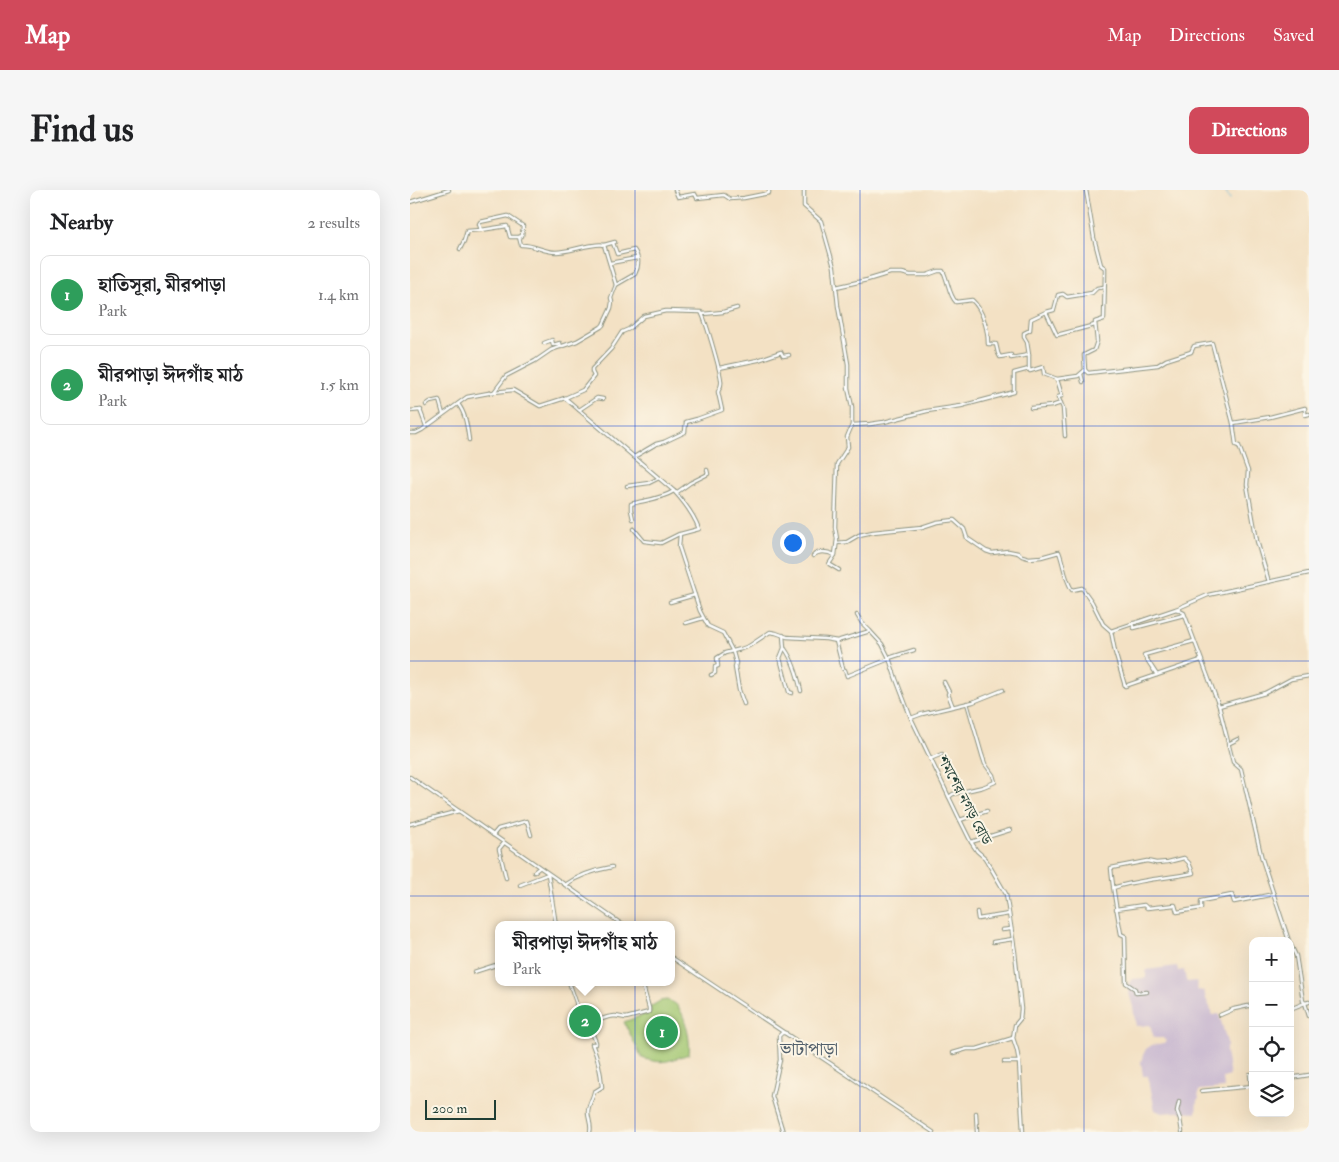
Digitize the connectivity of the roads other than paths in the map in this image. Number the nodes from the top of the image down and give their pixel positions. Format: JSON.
{"nodes":[{"id":1,"x":449,"y":190,"type":"edge"},
{"id":2,"x":676,"y":190,"type":"edge"},
{"id":3,"x":769,"y":190,"type":"edge"},
{"id":4,"x":804,"y":190,"type":"edge"},
{"id":5,"x":1086,"y":190,"type":"edge"},
{"id":6,"x":410,"y":202,"type":"edge"},
{"id":7,"x":481,"y":230,"type":"junction"},
{"id":8,"x":519,"y":237,"type":"junction"},
{"id":9,"x":604,"y":245,"type":"junction"},
{"id":10,"x":460,"y":249,"type":"dead end"},
{"id":11,"x":637,"y":258,"type":"junction"},
{"id":12,"x":610,"y":263,"type":"junction"},
{"id":13,"x":616,"y":285,"type":"junction"},
{"id":14,"x":836,"y":287,"type":"junction"},
{"id":15,"x":1104,"y":287,"type":"junction"},
{"id":16,"x":738,"y":308,"type":"dead end"},
{"id":17,"x":1046,"y":312,"type":"junction"},
{"id":18,"x":703,"y":314,"type":"junction"},
{"id":19,"x":1095,"y":325,"type":"junction"},
{"id":20,"x":544,"y":343,"type":"dead end"},
{"id":21,"x":561,"y":347,"type":"junction"},
{"id":22,"x":789,"y":355,"type":"dead end"},
{"id":23,"x":1029,"y":355,"type":"junction"},
{"id":24,"x":719,"y":368,"type":"junction"},
{"id":25,"x":1029,"y":369,"type":"junction"},
{"id":26,"x":1085,"y":370,"type":"junction"},
{"id":27,"x":1081,"y":374,"type":"junction"},
{"id":28,"x":1057,"y":379,"type":"junction"},
{"id":29,"x":1083,"y":382,"type":"dead end"},
{"id":30,"x":494,"y":392,"type":"junction"},
{"id":31,"x":565,"y":398,"type":"junction"},
{"id":32,"x":603,"y":399,"type":"dead end"},
{"id":33,"x":1061,"y":403,"type":"junction"},
{"id":34,"x":458,"y":404,"type":"junction"},
{"id":35,"x":426,"y":405,"type":"dead end"},
{"id":36,"x":1031,"y":408,"type":"dead end"},
{"id":37,"x":579,"y":410,"type":"junction"},
{"id":38,"x":410,"y":411,"type":"edge"},
{"id":39,"x":443,"y":414,"type":"junction"},
{"id":40,"x":1309,"y":414,"type":"edge"},
{"id":41,"x":1233,"y":423,"type":"junction"},
{"id":42,"x":852,"y":425,"type":"junction"},
{"id":43,"x":426,"y":426,"type":"junction"},
{"id":44,"x":410,"y":433,"type":"edge"},
{"id":45,"x":1065,"y":436,"type":"dead end"},
{"id":46,"x":469,"y":440,"type":"dead end"},
{"id":47,"x":634,"y":458,"type":"junction"},
{"id":48,"x":707,"y":470,"type":"dead end"},
{"id":49,"x":659,"y":478,"type":"junction"},
{"id":50,"x":626,"y":486,"type":"dead end"},
{"id":51,"x":675,"y":492,"type":"junction"},
{"id":52,"x":633,"y":520,"type":"dead end"},
{"id":53,"x":634,"y":529,"type":"dead end"},
{"id":54,"x":680,"y":534,"type":"junction"},
{"id":55,"x":837,"y":543,"type":"junction"},
{"id":56,"x":835,"y":555,"type":"junction"},
{"id":57,"x":813,"y":556,"type":"dead end"},
{"id":58,"x":838,"y":570,"type":"dead end"},
{"id":59,"x":1309,"y":573,"type":"edge"},
{"id":60,"x":1269,"y":582,"type":"junction"},
{"id":61,"x":695,"y":595,"type":"junction"},
{"id":62,"x":670,"y":602,"type":"dead end"},
{"id":63,"x":1176,"y":609,"type":"junction"},
{"id":64,"x":857,"y":615,"type":"dead end"},
{"id":65,"x":1184,"y":615,"type":"junction"},
{"id":66,"x":703,"y":618,"type":"junction"},
{"id":67,"x":686,"y":623,"type":"dead end"},
{"id":68,"x":1133,"y":623,"type":"junction"},
{"id":69,"x":870,"y":631,"type":"junction"},
{"id":70,"x":1111,"y":631,"type":"junction"},
{"id":71,"x":783,"y":636,"type":"junction"},
{"id":72,"x":836,"y":641,"type":"junction"},
{"id":73,"x":1194,"y":641,"type":"junction"},
{"id":74,"x":784,"y":648,"type":"junction"},
{"id":75,"x":914,"y":650,"type":"dead end"},
{"id":76,"x":733,"y":652,"type":"junction"},
{"id":77,"x":889,"y":658,"type":"junction"},
{"id":78,"x":1201,"y":660,"type":"junction"},
{"id":79,"x":711,"y":674,"type":"dead end"},
{"id":80,"x":1157,"y":675,"type":"junction"},
{"id":81,"x":1309,"y":676,"type":"edge"},
{"id":82,"x":944,"y":682,"type":"dead end"},
{"id":83,"x":1003,"y":690,"type":"dead end"},
{"id":84,"x":801,"y":691,"type":"dead end"},
{"id":85,"x":792,"y":693,"type":"dead end"},
{"id":86,"x":967,"y":703,"type":"junction"},
{"id":87,"x":744,"y":704,"type":"dead end"},
{"id":88,"x":1218,"y":706,"type":"junction"},
{"id":89,"x":952,"y":707,"type":"junction"},
{"id":90,"x":911,"y":718,"type":"junction"},
{"id":91,"x":1238,"y":739,"type":"dead end"},
{"id":92,"x":1228,"y":744,"type":"junction"},
{"id":93,"x":942,"y":754,"type":"dead end"},
{"id":94,"x":930,"y":759,"type":"junction"},
{"id":95,"x":410,"y":777,"type":"edge"},
{"id":96,"x":949,"y":797,"type":"junction"},
{"id":97,"x":459,"y":811,"type":"junction"},
{"id":98,"x":987,"y":811,"type":"dead end"},
{"id":99,"x":960,"y":820,"type":"junction"},
{"id":100,"x":410,"y":824,"type":"edge"},
{"id":101,"x":1010,"y":830,"type":"dead end"},
{"id":102,"x":493,"y":835,"type":"junction"},
{"id":103,"x":531,"y":835,"type":"dead end"},
{"id":104,"x":971,"y":842,"type":"junction"},
{"id":105,"x":504,"y":843,"type":"junction"},
{"id":106,"x":539,"y":868,"type":"junction"},
{"id":107,"x":612,"y":868,"type":"dead end"},
{"id":108,"x":534,"y":872,"type":"dead end"},
{"id":109,"x":548,"y":874,"type":"junction"},
{"id":110,"x":506,"y":878,"type":"dead end"},
{"id":111,"x":520,"y":885,"type":"dead end"},
{"id":112,"x":565,"y":885,"type":"junction"},
{"id":113,"x":1113,"y":888,"type":"junction"},
{"id":114,"x":1274,"y":894,"type":"junction"},
{"id":115,"x":1116,"y":909,"type":"junction"},
{"id":116,"x":977,"y":912,"type":"dead end"},
{"id":117,"x":1009,"y":914,"type":"junction"},
{"id":118,"x":554,"y":921,"type":"edge"},
{"id":119,"x":617,"y":921,"type":"edge"},
{"id":120,"x":1011,"y":929,"type":"junction"},
{"id":121,"x":1002,"y":930,"type":"dead end"},
{"id":122,"x":1288,"y":937,"type":"edge"},
{"id":123,"x":1013,"y":939,"type":"junction"},
{"id":124,"x":993,"y":942,"type":"dead end"},
{"id":125,"x":1294,"y":954,"type":"edge"},
{"id":126,"x":675,"y":960,"type":"edge"},
{"id":127,"x":495,"y":965,"type":"edge"},
{"id":128,"x":474,"y":972,"type":"dead end"},
{"id":129,"x":570,"y":986,"type":"edge"},
{"id":130,"x":643,"y":986,"type":"edge"},
{"id":131,"x":1147,"y":992,"type":"dead end"},
{"id":132,"x":1309,"y":1002,"type":"edge"},
{"id":133,"x":1304,"y":1003,"type":"junction"},
{"id":134,"x":1249,"y":1005,"type":"edge"},
{"id":135,"x":1294,"y":1007,"type":"edge"},
{"id":136,"x":1220,"y":1015,"type":"dead end"},
{"id":137,"x":1309,"y":1016,"type":"edge"},
{"id":138,"x":584,"y":1024,"type":"junction"},
{"id":139,"x":787,"y":1033,"type":"junction"},
{"id":140,"x":1013,"y":1038,"type":"junction"},
{"id":141,"x":953,"y":1053,"type":"dead end"},
{"id":142,"x":1004,"y":1062,"type":"dead end"},
{"id":143,"x":1020,"y":1062,"type":"junction"},
{"id":144,"x":1309,"y":1074,"type":"edge"},
{"id":145,"x":1294,"y":1077,"type":"edge"},
{"id":146,"x":1249,"y":1086,"type":"edge"},
{"id":147,"x":1201,"y":1091,"type":"dead end"},
{"id":148,"x":1179,"y":1102,"type":"dead end"},
{"id":149,"x":976,"y":1113,"type":"dead end"},
{"id":150,"x":590,"y":1132,"type":"edge"},
{"id":151,"x":783,"y":1132,"type":"edge"},
{"id":152,"x":933,"y":1132,"type":"edge"},
{"id":153,"x":977,"y":1132,"type":"edge"},
{"id":154,"x":1023,"y":1132,"type":"edge"},
{"id":155,"x":1182,"y":1132,"type":"edge"}],
"edges":[{"from":1,"to":6,"type":"street"},
{"from":2,"to":3,"type":"street"},
{"from":4,"to":14,"type":"street"},
{"from":5,"to":15,"type":"street"},
{"from":7,"to":8,"type":"street"},
{"from":7,"to":8,"type":"street"},
{"from":7,"to":10,"type":"street"},
{"from":8,"to":9,"type":"street"},
{"from":9,"to":11,"type":"street"},
{"from":9,"to":12,"type":"street"},
{"from":11,"to":12,"type":"street"},
{"from":11,"to":13,"type":"street"},
{"from":12,"to":13,"type":"street"},
{"from":13,"to":21,"type":"street"},
{"from":14,"to":23,"type":"street"},
{"from":14,"to":42,"type":"street"},
{"from":15,"to":17,"type":"street"},
{"from":15,"to":19,"type":"street"},
{"from":16,"to":18,"type":"street"},
{"from":17,"to":19,"type":"street"},
{"from":17,"to":23,"type":"street"},
{"from":18,"to":24,"type":"street"},
{"from":18,"to":31,"type":"street"},
{"from":19,"to":26,"type":"street"},
{"from":20,"to":21,"type":"street"},
{"from":21,"to":30,"type":"street"},
{"from":22,"to":24,"type":"street"},
{"from":23,"to":25,"type":"street"},
{"from":24,"to":47,"type":"street"},
{"from":25,"to":28,"type":"street"},
{"from":25,"to":42,"type":"street"},
{"from":26,"to":27,"type":"street"},
{"from":26,"to":41,"type":"street"},
{"from":27,"to":28,"type":"street"},
{"from":27,"to":29,"type":"street"},
{"from":28,"to":33,"type":"street"},
{"from":30,"to":31,"type":"street"},
{"from":30,"to":34,"type":"street"},
{"from":31,"to":37,"type":"street"},
{"from":32,"to":37,"type":"street"},
{"from":33,"to":36,"type":"street"},
{"from":33,"to":45,"type":"street"},
{"from":34,"to":39,"type":"street"},
{"from":34,"to":46,"type":"street"},
{"from":35,"to":39,"type":"street"},
{"from":37,"to":47,"type":"street"},
{"from":38,"to":43,"type":"street"},
{"from":39,"to":43,"type":"street"},
{"from":40,"to":41,"type":"street"},
{"from":41,"to":60,"type":"street"},
{"from":42,"to":55,"type":"street"},
{"from":43,"to":44,"type":"street"},
{"from":47,"to":49,"type":"street"},
{"from":48,"to":51,"type":"street"},
{"from":49,"to":50,"type":"street"},
{"from":49,"to":51,"type":"street"},
{"from":51,"to":52,"type":"street"},
{"from":51,"to":54,"type":"street"},
{"from":53,"to":54,"type":"street"},
{"from":54,"to":61,"type":"street"},
{"from":55,"to":56,"type":"street"},
{"from":55,"to":70,"type":"street"},
{"from":56,"to":57,"type":"street"},
{"from":56,"to":58,"type":"street"},
{"from":59,"to":60,"type":"street"},
{"from":60,"to":63,"type":"street"},
{"from":61,"to":62,"type":"street"},
{"from":61,"to":66,"type":"street"},
{"from":63,"to":65,"type":"street"},
{"from":63,"to":68,"type":"street"},
{"from":64,"to":69,"type":"street","name":"শমশের নগড় রোড"},
{"from":65,"to":68,"type":"street"},
{"from":65,"to":73,"type":"street"},
{"from":66,"to":67,"type":"street"},
{"from":66,"to":76,"type":"street"},
{"from":68,"to":70,"type":"street"},
{"from":69,"to":72,"type":"street"},
{"from":69,"to":77,"type":"street","name":"শমশের নগড় রোড"},
{"from":70,"to":80,"type":"street"},
{"from":71,"to":72,"type":"street"},
{"from":71,"to":74,"type":"street"},
{"from":71,"to":76,"type":"street"},
{"from":72,"to":77,"type":"street"},
{"from":73,"to":78,"type":"street"},
{"from":73,"to":80,"type":"street"},
{"from":74,"to":84,"type":"street"},
{"from":74,"to":85,"type":"street"},
{"from":75,"to":77,"type":"street"},
{"from":76,"to":79,"type":"street"},
{"from":76,"to":87,"type":"street"},
{"from":77,"to":90,"type":"street","name":"শমশের নগড় রোড"},
{"from":78,"to":80,"type":"street"},
{"from":78,"to":88,"type":"street"},
{"from":81,"to":88,"type":"street"},
{"from":82,"to":89,"type":"street"},
{"from":83,"to":86,"type":"street"},
{"from":86,"to":89,"type":"street"},
{"from":86,"to":96,"type":"street"},
{"from":88,"to":92,"type":"street"},
{"from":89,"to":90,"type":"street"},
{"from":90,"to":94,"type":"street","name":"শমশের নগড় রোড"},
{"from":91,"to":92,"type":"street"},
{"from":92,"to":114,"type":"street"},
{"from":93,"to":94,"type":"street"},
{"from":94,"to":96,"type":"street","name":"শমশের নগড় রোড"},
{"from":95,"to":97,"type":"street"},
{"from":96,"to":99,"type":"street","name":"শমশের নগড় রোড"},
{"from":97,"to":100,"type":"street"},
{"from":97,"to":102,"type":"street"},
{"from":98,"to":99,"type":"street"},
{"from":99,"to":104,"type":"street","name":"শমশের নগড় রোড"},
{"from":101,"to":104,"type":"street"},
{"from":102,"to":103,"type":"street"},
{"from":102,"to":105,"type":"street"},
{"from":104,"to":117,"type":"street","name":"শমশের নগড় রোড"},
{"from":105,"to":106,"type":"street"},
{"from":105,"to":110,"type":"street"},
{"from":106,"to":108,"type":"street"},
{"from":106,"to":109,"type":"street"},
{"from":107,"to":112,"type":"street"},
{"from":109,"to":111,"type":"street"},
{"from":109,"to":112,"type":"street"},
{"from":109,"to":118,"type":"street"},
{"from":112,"to":119,"type":"street"},
{"from":113,"to":113,"type":"street"},
{"from":113,"to":115,"type":"street"},
{"from":114,"to":115,"type":"street"},
{"from":114,"to":122,"type":"street"},
{"from":115,"to":131,"type":"street"},
{"from":116,"to":117,"type":"street"},
{"from":117,"to":120,"type":"street","name":"শমশের নগড় রোড"},
{"from":120,"to":121,"type":"street"},
{"from":120,"to":123,"type":"street","name":"শমশের নগড় রোড"},
{"from":123,"to":124,"type":"street"},
{"from":123,"to":140,"type":"street","name":"শমশের নগড় রোড"},
{"from":125,"to":133,"type":"street"},
{"from":126,"to":139,"type":"street"},
{"from":127,"to":128,"type":"street"},
{"from":129,"to":138,"type":"street"},
{"from":130,"to":138,"type":"street"},
{"from":132,"to":133,"type":"street"},
{"from":133,"to":135,"type":"street"},
{"from":133,"to":137,"type":"street"},
{"from":134,"to":136,"type":"street"},
{"from":138,"to":150,"type":"street"},
{"from":139,"to":151,"type":"street"},
{"from":139,"to":152,"type":"street"},
{"from":140,"to":141,"type":"street"},
{"from":140,"to":143,"type":"street"},
{"from":142,"to":143,"type":"street"},
{"from":143,"to":154,"type":"street"},
{"from":144,"to":145,"type":"street"},
{"from":146,"to":147,"type":"street"},
{"from":148,"to":155,"type":"street"},
{"from":149,"to":153,"type":"street"}]}
